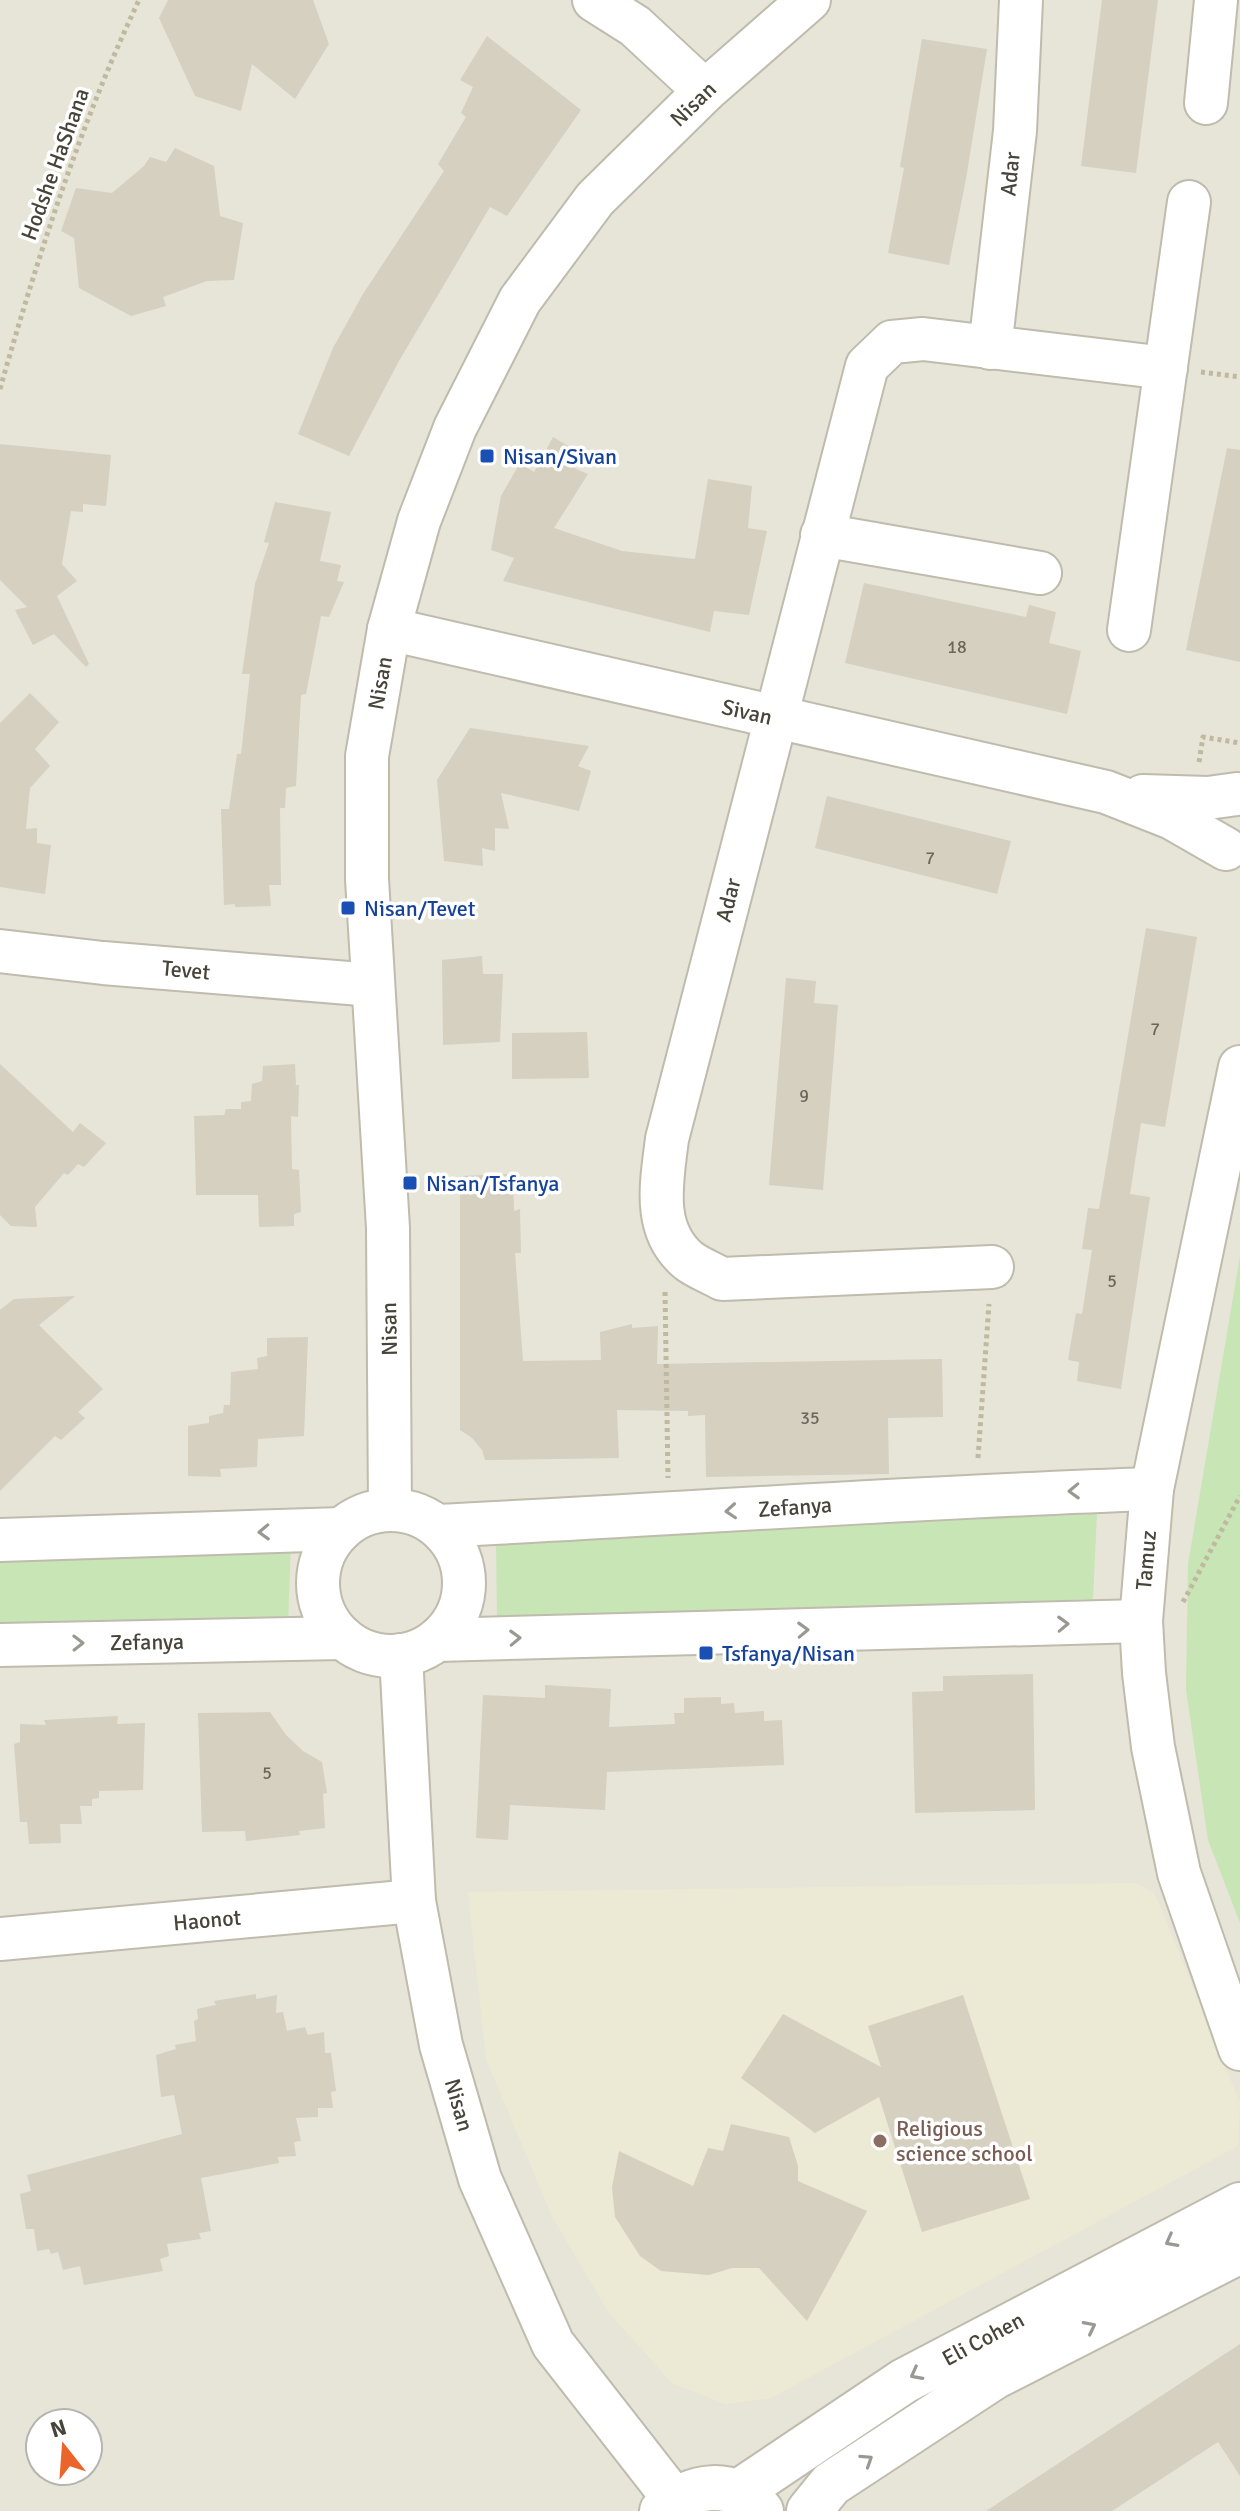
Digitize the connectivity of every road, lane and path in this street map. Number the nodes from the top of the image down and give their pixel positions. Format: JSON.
{"nodes":[{"id":1,"x":139,"y":0,"type":"edge"},
{"id":2,"x":594,"y":0,"type":"edge"},
{"id":3,"x":809,"y":0,"type":"edge"},
{"id":4,"x":1021,"y":0,"type":"edge"},
{"id":5,"x":1216,"y":0,"type":"edge"},
{"id":6,"x":705,"y":91,"type":"junction"},
{"id":7,"x":1206,"y":103,"type":"dead end"},
{"id":8,"x":1189,"y":202,"type":"dead end"},
{"id":9,"x":990,"y":348,"type":"junction"},
{"id":10,"x":1166,"y":368,"type":"junction"},
{"id":11,"x":0,"y":389,"type":"edge"},
{"id":12,"x":822,"y":535,"type":"junction"},
{"id":13,"x":1040,"y":573,"type":"dead end"},
{"id":14,"x":389,"y":629,"type":"junction"},
{"id":15,"x":1129,"y":630,"type":"dead end"},
{"id":16,"x":775,"y":719,"type":"junction"},
{"id":17,"x":1240,"y":743,"type":"edge"},
{"id":18,"x":1198,"y":768,"type":"dead end"},
{"id":19,"x":1106,"y":792,"type":"junction"},
{"id":20,"x":1239,"y":793,"type":"edge"},
{"id":21,"x":1233,"y":862,"type":"edge"},
{"id":22,"x":0,"y":951,"type":"edge"},
{"id":23,"x":373,"y":985,"type":"junction"},
{"id":24,"x":1240,"y":1067,"type":"edge"},
{"id":25,"x":992,"y":1267,"type":"joint"},
{"id":26,"x":665,"y":1292,"type":"dead end"},
{"id":27,"x":1152,"y":1489,"type":"junction"},
{"id":28,"x":975,"y":1495,"type":"junction"},
{"id":29,"x":1240,"y":1496,"type":"edge"},
{"id":30,"x":390,"y":1510,"type":"junction"},
{"id":31,"x":669,"y":1515,"type":"junction"},
{"id":32,"x":438,"y":1526,"type":"junction"},
{"id":33,"x":342,"y":1529,"type":"junction"},
{"id":34,"x":0,"y":1540,"type":"edge"},
{"id":35,"x":1181,"y":1605,"type":"dead end"},
{"id":36,"x":1141,"y":1621,"type":"junction"},
{"id":37,"x":343,"y":1638,"type":"junction"},
{"id":38,"x":0,"y":1645,"type":"edge"},
{"id":39,"x":419,"y":1648,"type":"junction"},
{"id":40,"x":414,"y":1901,"type":"junction"},
{"id":41,"x":0,"y":1939,"type":"edge"},
{"id":42,"x":1240,"y":2049,"type":"edge"},
{"id":43,"x":1240,"y":2205,"type":"edge"},
{"id":44,"x":1240,"y":2251,"type":"edge"},
{"id":45,"x":749,"y":2502,"type":"edge"},
{"id":46,"x":668,"y":2505,"type":"edge"},
{"id":47,"x":809,"y":2511,"type":"edge"}],
"edges":[{"from":1,"to":11,"type":"path","name":"Hodshe HaShana"},
{"from":2,"to":6,"type":"street"},
{"from":3,"to":6,"type":"street","name":"Nisan"},
{"from":4,"to":9,"type":"street","name":"Adar"},
{"from":5,"to":7,"type":"street"},
{"from":6,"to":14,"type":"street","name":"Nisan"},
{"from":8,"to":10,"type":"street"},
{"from":9,"to":10,"type":"street","name":"Adar"},
{"from":9,"to":12,"type":"street","name":"Adar"},
{"from":10,"to":15,"type":"street"},
{"from":12,"to":13,"type":"street"},
{"from":12,"to":16,"type":"street","name":"Adar"},
{"from":14,"to":16,"type":"street","name":"Sivan"},
{"from":14,"to":23,"type":"street","name":"Nisan"},
{"from":16,"to":19,"type":"street","name":"Sivan"},
{"from":16,"to":25,"type":"street","name":"Adar"},
{"from":17,"to":18,"type":"path"},
{"from":19,"to":20,"type":"street","name":"Sivan"},
{"from":19,"to":21,"type":"street","name":"Sivan"},
{"from":20,"to":21,"type":"street"},
{"from":22,"to":23,"type":"street","name":"Tevet"},
{"from":23,"to":30,"type":"street","name":"Nisan"},
{"from":24,"to":27,"type":"street","name":"Tamuz"},
{"from":25,"to":28,"type":"path"},
{"from":26,"to":31,"type":"path"},
{"from":27,"to":28,"type":"street","name":"Zefanya","one_way":true},
{"from":27,"to":36,"type":"street","name":"Tamuz"},
{"from":28,"to":31,"type":"street","name":"Zefanya","one_way":true},
{"from":29,"to":35,"type":"path"},
{"from":30,"to":32,"type":"street"},
{"from":30,"to":33,"type":"street"},
{"from":31,"to":32,"type":"street","name":"Zefanya"},
{"from":32,"to":39,"type":"street"},
{"from":33,"to":34,"type":"street","one_way":true},
{"from":33,"to":37,"type":"street"},
{"from":39,"to":36,"type":"street","one_way":true},
{"from":36,"to":42,"type":"street","name":"Tamuz"},
{"from":38,"to":37,"type":"street","name":"Zefanya","one_way":true},
{"from":37,"to":39,"type":"street"},
{"from":39,"to":40,"type":"street","name":"Nisan"},
{"from":40,"to":41,"type":"street","name":"Haonot"},
{"from":40,"to":46,"type":"street","name":"Nisan"},
{"from":43,"to":45,"type":"street","name":"Eli Cohen","one_way":true},
{"from":47,"to":44,"type":"street","name":"Eli Cohen","one_way":true},
{"from":45,"to":46,"type":"street"}]}
